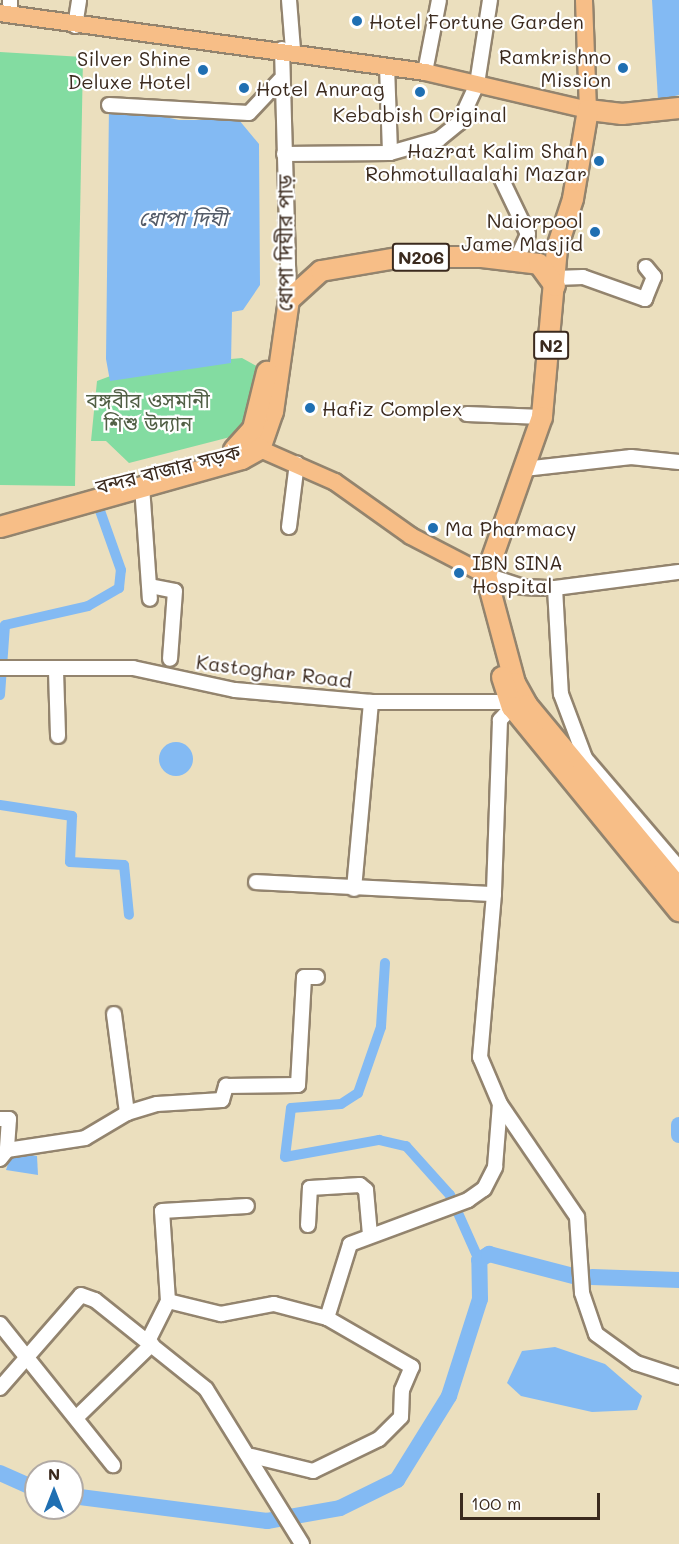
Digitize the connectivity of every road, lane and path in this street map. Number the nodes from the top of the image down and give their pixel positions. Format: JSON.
{"nodes":[{"id":1,"x":79,"y":0,"type":"edge"},
{"id":2,"x":289,"y":0,"type":"edge"},
{"id":3,"x":439,"y":0,"type":"edge"},
{"id":4,"x":490,"y":0,"type":"edge"},
{"id":5,"x":584,"y":0,"type":"edge"},
{"id":6,"x":7,"y":9,"type":"edge"},
{"id":7,"x":75,"y":26,"type":"junction"},
{"id":8,"x":287,"y":50,"type":"junction"},
{"id":9,"x":387,"y":66,"type":"junction"},
{"id":10,"x":425,"y":72,"type":"junction"},
{"id":11,"x":280,"y":80,"type":"junction"},
{"id":12,"x":477,"y":84,"type":"junction"},
{"id":13,"x":109,"y":105,"type":"dead end"},
{"id":14,"x":679,"y":108,"type":"edge"},
{"id":15,"x":588,"y":110,"type":"junction"},
{"id":16,"x":390,"y":153,"type":"junction"},
{"id":17,"x":284,"y":154,"type":"junction"},
{"id":18,"x":501,"y":178,"type":"dead end"},
{"id":19,"x":557,"y":248,"type":"junction"},
{"id":20,"x":516,"y":261,"type":"junction"},
{"id":21,"x":539,"y":264,"type":"junction"},
{"id":22,"x":646,"y":267,"type":"dead end"},
{"id":23,"x":556,"y":282,"type":"junction"},
{"id":24,"x":289,"y":300,"type":"junction"},
{"id":25,"x":467,"y":414,"type":"dead end"},
{"id":26,"x":542,"y":417,"type":"junction"},
{"id":27,"x":262,"y":436,"type":"junction"},
{"id":28,"x":280,"y":456,"type":"junction"},
{"id":29,"x":679,"y":462,"type":"edge"},
{"id":30,"x":297,"y":463,"type":"junction"},
{"id":31,"x":524,"y":469,"type":"junction"},
{"id":32,"x":141,"y":486,"type":"junction"},
{"id":33,"x":0,"y":516,"type":"edge"},
{"id":34,"x":0,"y":527,"type":"edge"},
{"id":35,"x":289,"y":527,"type":"dead end"},
{"id":36,"x":679,"y":572,"type":"edge"},
{"id":37,"x":486,"y":575,"type":"junction"},
{"id":38,"x":555,"y":588,"type":"junction"},
{"id":39,"x":490,"y":597,"type":"junction"},
{"id":40,"x":170,"y":658,"type":"dead end"},
{"id":41,"x":0,"y":668,"type":"edge"},
{"id":42,"x":56,"y":671,"type":"junction"},
{"id":43,"x":371,"y":702,"type":"junction"},
{"id":44,"x":511,"y":704,"type":"junction"},
{"id":45,"x":58,"y":736,"type":"dead end"},
{"id":46,"x":679,"y":868,"type":"edge"},
{"id":47,"x":256,"y":882,"type":"dead end"},
{"id":48,"x":679,"y":888,"type":"edge"},
{"id":49,"x":354,"y":889,"type":"junction"},
{"id":50,"x":494,"y":894,"type":"junction"},
{"id":51,"x":679,"y":911,"type":"edge"},
{"id":52,"x":317,"y":977,"type":"dead end"},
{"id":53,"x":114,"y":1014,"type":"dead end"},
{"id":54,"x":500,"y":1104,"type":"junction"},
{"id":55,"x":127,"y":1113,"type":"junction"},
{"id":56,"x":0,"y":1119,"type":"edge"},
{"id":57,"x":3,"y":1155,"type":"edge"},
{"id":58,"x":248,"y":1206,"type":"dead end"},
{"id":59,"x":308,"y":1225,"type":"dead end"},
{"id":60,"x":370,"y":1235,"type":"junction"},
{"id":61,"x":168,"y":1301,"type":"junction"},
{"id":62,"x":327,"y":1318,"type":"junction"},
{"id":63,"x":0,"y":1324,"type":"edge"},
{"id":64,"x":150,"y":1342,"type":"junction"},
{"id":65,"x":26,"y":1355,"type":"junction"},
{"id":66,"x":679,"y":1377,"type":"edge"},
{"id":67,"x":0,"y":1388,"type":"edge"},
{"id":68,"x":78,"y":1416,"type":"junction"},
{"id":69,"x":252,"y":1456,"type":"junction"},
{"id":70,"x":113,"y":1465,"type":"dead end"},
{"id":71,"x":301,"y":1542,"type":"edge"}],
"edges":[{"from":1,"to":7,"type":"street"},
{"from":2,"to":8,"type":"street","name":"ধোপা দিঘীর পাড়"},
{"from":3,"to":10,"type":"street"},
{"from":4,"to":12,"type":"street"},
{"from":5,"to":15,"type":"main road"},
{"from":6,"to":7,"type":"main road"},
{"from":7,"to":8,"type":"main road"},
{"from":8,"to":9,"type":"main road"},
{"from":8,"to":11,"type":"street","name":"ধোপা দিঘীর পাড়"},
{"from":9,"to":10,"type":"main road"},
{"from":9,"to":16,"type":"street"},
{"from":10,"to":12,"type":"main road"},
{"from":11,"to":13,"type":"street"},
{"from":11,"to":17,"type":"street","name":"ধোপা দিঘীর পাড়"},
{"from":12,"to":15,"type":"main road"},
{"from":12,"to":16,"type":"street"},
{"from":14,"to":15,"type":"highway"},
{"from":15,"to":19,"type":"highway","number":"N2"},
{"from":16,"to":17,"type":"street"},
{"from":17,"to":24,"type":"street","name":"ধোপা দিঘীর পাড়"},
{"from":18,"to":20,"type":"street"},
{"from":19,"to":21,"type":"highway"},
{"from":19,"to":23,"type":"highway","number":"N2"},
{"from":20,"to":21,"type":"highway","number":"N206"},
{"from":20,"to":24,"type":"highway","number":"N206"},
{"from":21,"to":23,"type":"highway"},
{"from":22,"to":23,"type":"street"},
{"from":23,"to":26,"type":"highway","number":"N2"},
{"from":24,"to":27,"type":"highway","name":"ধোপা দিঘীর পাড়"},
{"from":25,"to":26,"type":"street"},
{"from":26,"to":31,"type":"highway","number":"N2"},
{"from":27,"to":28,"type":"main road","name":"বন্দর বাজার সড়ক"},
{"from":27,"to":28,"type":"main road"},
{"from":27,"to":32,"type":"highway"},
{"from":27,"to":33,"type":"highway","name":"বন্দর বাজার সড়ক"},
{"from":28,"to":30,"type":"main road","name":"বন্দর বাজার সড়ক"},
{"from":29,"to":31,"type":"street"},
{"from":30,"to":35,"type":"street"},
{"from":30,"to":37,"type":"main road","name":"বন্দর বাজার সড়ক"},
{"from":31,"to":37,"type":"highway","number":"N2"},
{"from":32,"to":34,"type":"highway"},
{"from":32,"to":40,"type":"street"},
{"from":36,"to":38,"type":"street"},
{"from":37,"to":38,"type":"street"},
{"from":37,"to":39,"type":"highway"},
{"from":38,"to":46,"type":"street"},
{"from":39,"to":44,"type":"highway"},
{"from":39,"to":48,"type":"highway"},
{"from":41,"to":42,"type":"street","name":"Kastoghar Road"},
{"from":42,"to":43,"type":"street","name":"Kastoghar Road"},
{"from":42,"to":45,"type":"street"},
{"from":43,"to":44,"type":"street","name":"Kastoghar Road"},
{"from":43,"to":49,"type":"street"},
{"from":44,"to":50,"type":"street"},
{"from":44,"to":51,"type":"highway"},
{"from":47,"to":49,"type":"street"},
{"from":49,"to":50,"type":"street"},
{"from":50,"to":54,"type":"street"},
{"from":52,"to":55,"type":"street"},
{"from":53,"to":55,"type":"street"},
{"from":54,"to":60,"type":"street"},
{"from":54,"to":66,"type":"street"},
{"from":55,"to":57,"type":"street"},
{"from":56,"to":57,"type":"street"},
{"from":58,"to":61,"type":"street"},
{"from":59,"to":60,"type":"street"},
{"from":60,"to":62,"type":"street"},
{"from":61,"to":62,"type":"street"},
{"from":61,"to":64,"type":"street"},
{"from":62,"to":69,"type":"street"},
{"from":63,"to":65,"type":"street"},
{"from":64,"to":65,"type":"street"},
{"from":64,"to":68,"type":"street"},
{"from":64,"to":69,"type":"street"},
{"from":65,"to":67,"type":"street"},
{"from":65,"to":68,"type":"street"},
{"from":68,"to":70,"type":"street"},
{"from":69,"to":71,"type":"street"}]}
